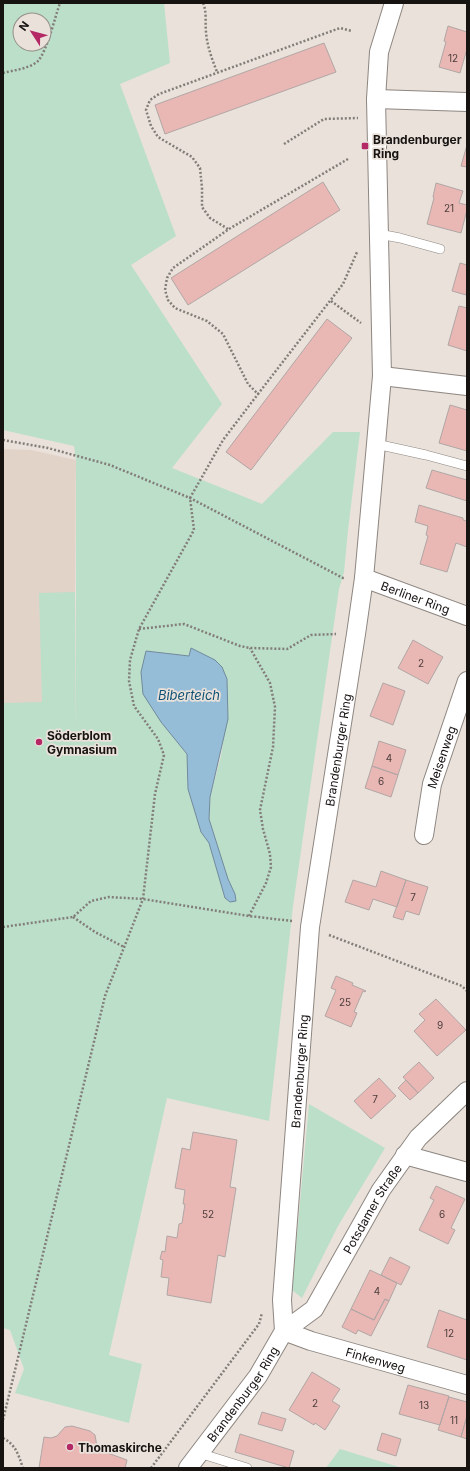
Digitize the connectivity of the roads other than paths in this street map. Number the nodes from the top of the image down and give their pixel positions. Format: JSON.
{"nodes":[{"id":1,"x":394,"y":3,"type":"edge"},
{"id":2,"x":376,"y":99,"type":"junction"},
{"id":3,"x":467,"y":102,"type":"edge"},
{"id":4,"x":379,"y":234,"type":"junction"},
{"id":5,"x":440,"y":249,"type":"dead end"},
{"id":6,"x":382,"y":376,"type":"junction"},
{"id":7,"x":467,"y":386,"type":"edge"},
{"id":8,"x":376,"y":444,"type":"junction"},
{"id":9,"x":467,"y":466,"type":"edge"},
{"id":10,"x":364,"y":578,"type":"junction"},
{"id":11,"x":467,"y":616,"type":"edge"},
{"id":12,"x":467,"y":681,"type":"edge"},
{"id":13,"x":424,"y":835,"type":"dead end"},
{"id":14,"x":467,"y":1090,"type":"edge"},
{"id":15,"x":405,"y":1155,"type":"junction"},
{"id":16,"x":467,"y":1172,"type":"edge"},
{"id":17,"x":284,"y":1331,"type":"junction"},
{"id":18,"x":467,"y":1385,"type":"edge"},
{"id":19,"x":199,"y":1454,"type":"junction"},
{"id":20,"x":188,"y":1468,"type":"edge"},
{"id":21,"x":247,"y":1468,"type":"edge"}],
"edges":[{"from":1,"to":2,"type":"street","name":"Brandenburger Ring"},
{"from":2,"to":3,"type":"street"},
{"from":2,"to":4,"type":"street","name":"Brandenburger Ring"},
{"from":4,"to":5,"type":"lane"},
{"from":4,"to":6,"type":"street","name":"Brandenburger Ring"},
{"from":6,"to":7,"type":"street"},
{"from":6,"to":8,"type":"street","name":"Brandenburger Ring"},
{"from":8,"to":9,"type":"lane"},
{"from":8,"to":10,"type":"street","name":"Brandenburger Ring"},
{"from":10,"to":11,"type":"street","name":"Berliner Ring"},
{"from":10,"to":17,"type":"street","name":"Brandenburger Ring"},
{"from":12,"to":13,"type":"street","name":"Meisenweg"},
{"from":14,"to":15,"type":"street","name":"Potsdamer Straße"},
{"from":15,"to":16,"type":"street"},
{"from":15,"to":17,"type":"street","name":"Potsdamer Straße"},
{"from":17,"to":18,"type":"street","name":"Finkenweg"},
{"from":17,"to":19,"type":"street","name":"Brandenburger Ring"},
{"from":19,"to":20,"type":"street","name":"Brandenburger Ring"},
{"from":19,"to":21,"type":"lane"}]}
